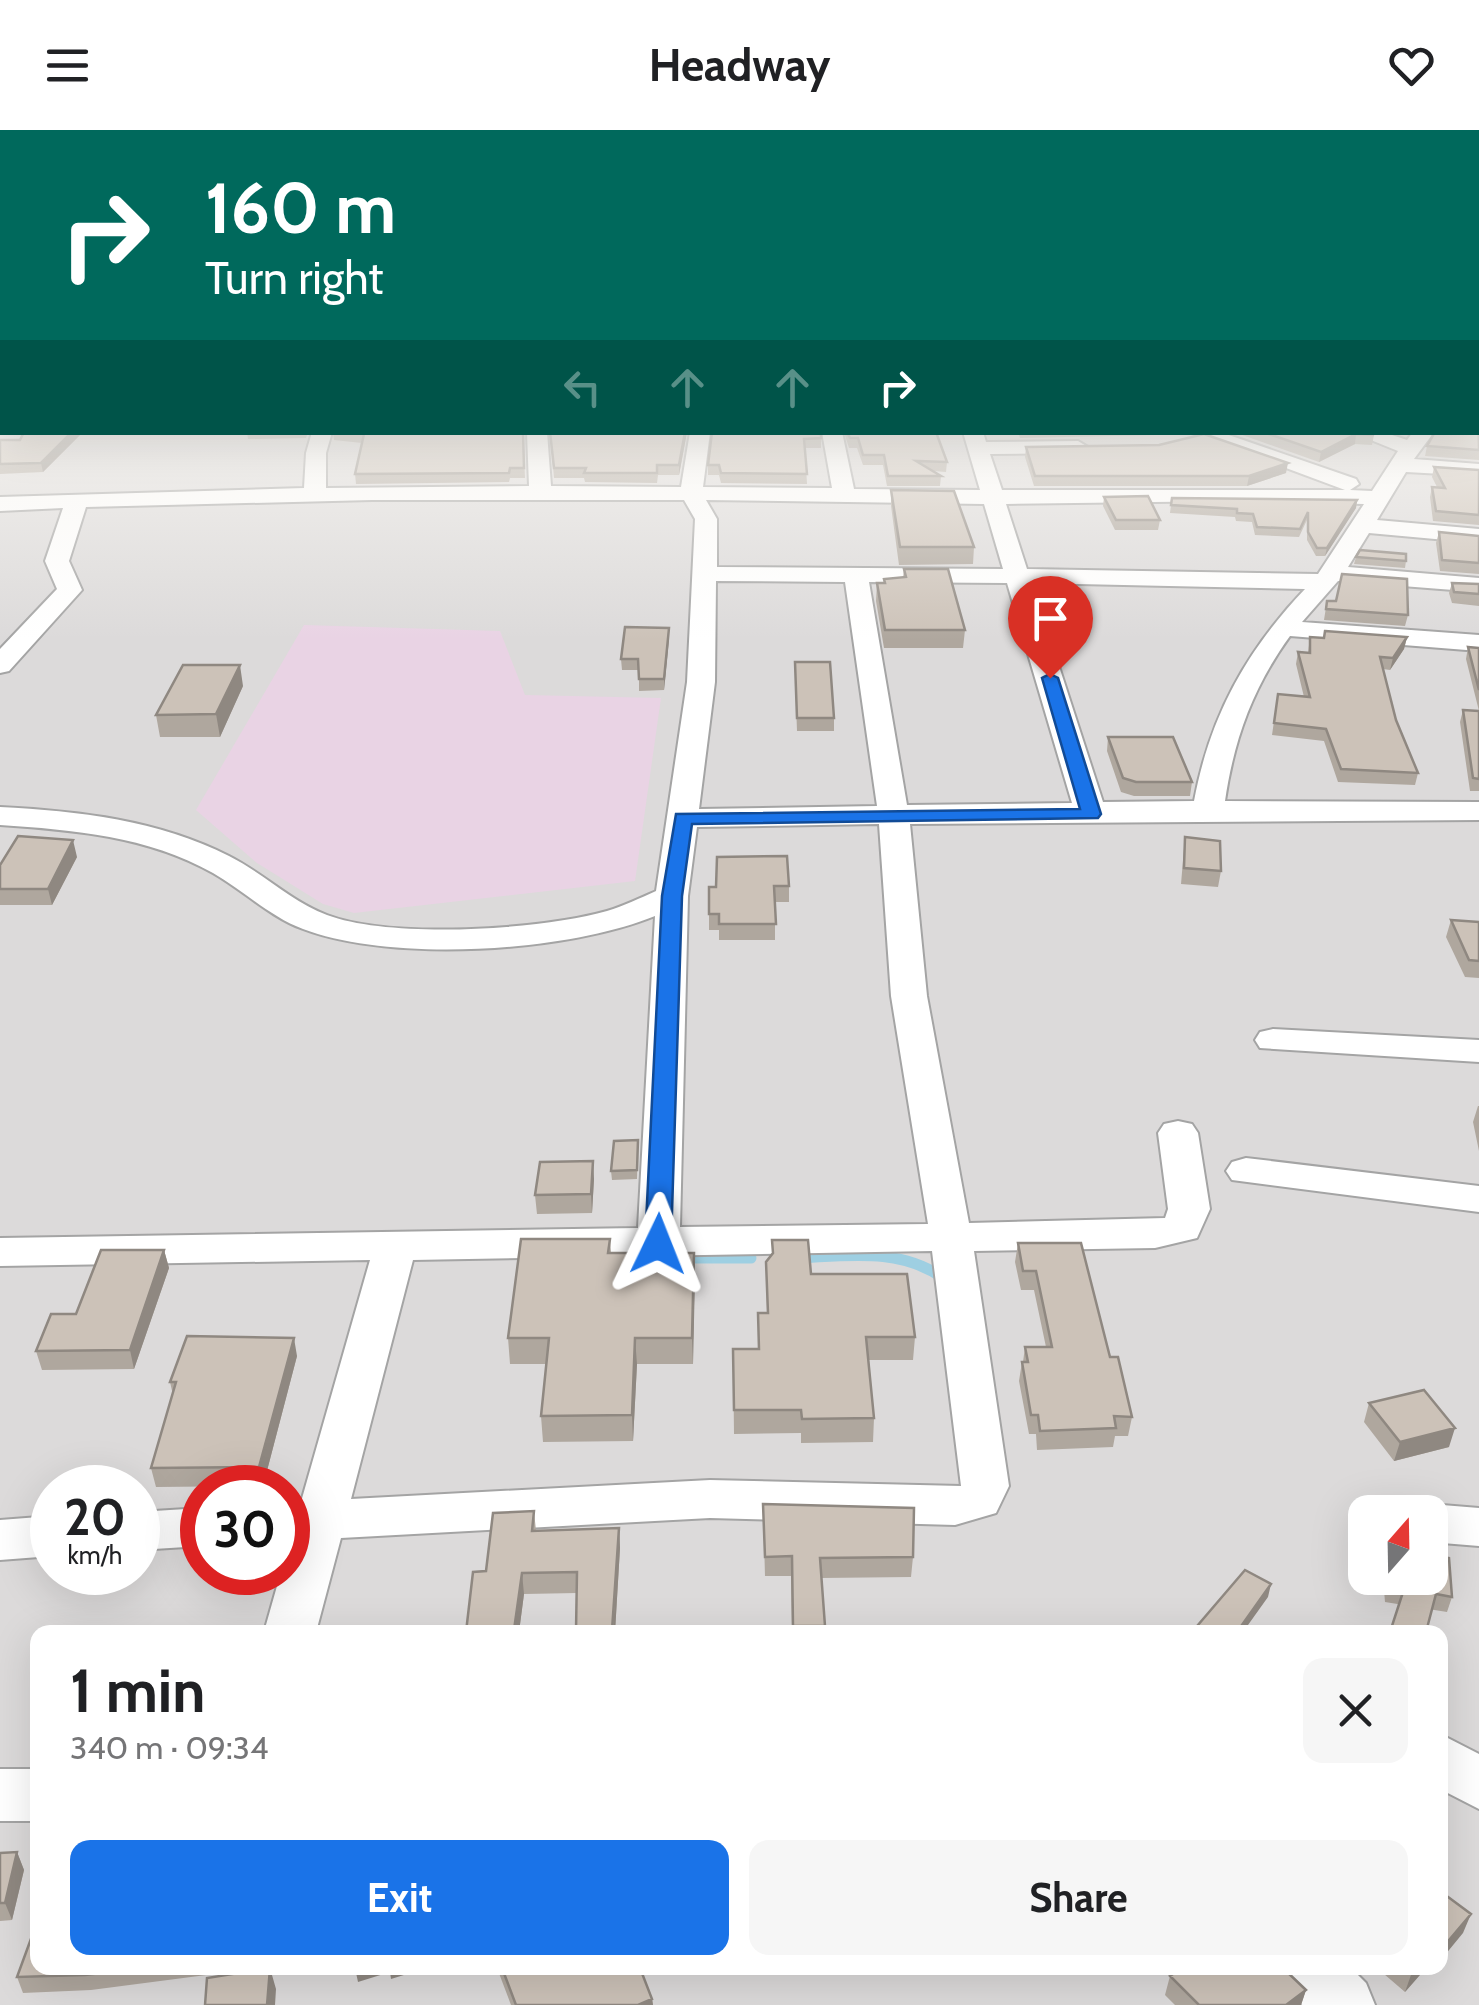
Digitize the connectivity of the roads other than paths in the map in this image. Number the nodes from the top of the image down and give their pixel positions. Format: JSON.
{"nodes":[{"id":1,"x":316,"y":466,"type":"edge"},
{"id":2,"x":541,"y":466,"type":"edge"},
{"id":3,"x":696,"y":466,"type":"edge"},
{"id":4,"x":838,"y":466,"type":"edge"},
{"id":5,"x":985,"y":466,"type":"edge"},
{"id":6,"x":1288,"y":466,"type":"edge"},
{"id":7,"x":1400,"y":466,"type":"edge"},
{"id":8,"x":316,"y":492,"type":"junction"},
{"id":9,"x":540,"y":492,"type":"junction"},
{"id":10,"x":692,"y":494,"type":"junction"},
{"id":11,"x":844,"y":494,"type":"junction"},
{"id":12,"x":1378,"y":496,"type":"junction"},
{"id":13,"x":996,"y":497,"type":"junction"},
{"id":14,"x":77,"y":501,"type":"junction"},
{"id":15,"x":0,"y":504,"type":"edge"},
{"id":16,"x":1363,"y":526,"type":"junction"},
{"id":17,"x":1479,"y":536,"type":"edge"},
{"id":18,"x":705,"y":574,"type":"junction"},
{"id":19,"x":856,"y":576,"type":"junction"},
{"id":20,"x":1020,"y":576,"type":"junction"},
{"id":21,"x":1328,"y":577,"type":"junction"},
{"id":22,"x":1479,"y":585,"type":"edge"},
{"id":23,"x":1283,"y":628,"type":"junction"},
{"id":24,"x":1479,"y":643,"type":"edge"},
{"id":25,"x":0,"y":665,"type":"edge"},
{"id":26,"x":1208,"y":810,"type":"junction"},
{"id":27,"x":1479,"y":811,"type":"edge"},
{"id":28,"x":1091,"y":814,"type":"junction"},
{"id":29,"x":0,"y":816,"type":"edge"},
{"id":30,"x":683,"y":818,"type":"junction"},
{"id":31,"x":894,"y":818,"type":"junction"},
{"id":32,"x":672,"y":896,"type":"junction"},
{"id":33,"x":1274,"y":1040,"type":"dead end"},
{"id":34,"x":1479,"y":1050,"type":"edge"},
{"id":35,"x":1178,"y":1133,"type":"dead end"},
{"id":36,"x":1246,"y":1170,"type":"dead end"},
{"id":37,"x":1479,"y":1200,"type":"edge"},
{"id":38,"x":951,"y":1238,"type":"junction"},
{"id":39,"x":658,"y":1244,"type":"junction"},
{"id":40,"x":395,"y":1246,"type":"junction"},
{"id":41,"x":0,"y":1252,"type":"edge"},
{"id":42,"x":310,"y":1500,"type":"edge"},
{"id":43,"x":310,"y":1521,"type":"edge"},
{"id":44,"x":1448,"y":1524,"type":"edge"},
{"id":45,"x":1479,"y":1527,"type":"edge"},
{"id":46,"x":30,"y":1538,"type":"edge"},
{"id":47,"x":0,"y":1540,"type":"edge"},
{"id":48,"x":294,"y":1595,"type":"edge"},
{"id":49,"x":291,"y":1625,"type":"edge"},
{"id":50,"x":1448,"y":1764,"type":"edge"},
{"id":51,"x":1479,"y":1784,"type":"edge"},
{"id":52,"x":0,"y":1795,"type":"edge"},
{"id":53,"x":30,"y":1795,"type":"edge"},
{"id":54,"x":1316,"y":1975,"type":"edge"},
{"id":55,"x":1344,"y":2005,"type":"edge"}],
"edges":[{"from":1,"to":8,"type":"street"},
{"from":2,"to":9,"type":"street"},
{"from":3,"to":10,"type":"street"},
{"from":4,"to":11,"type":"street"},
{"from":5,"to":13,"type":"street"},
{"from":6,"to":12,"type":"street"},
{"from":7,"to":12,"type":"street"},
{"from":8,"to":9,"type":"street"},
{"from":8,"to":14,"type":"street"},
{"from":9,"to":10,"type":"street"},
{"from":10,"to":11,"type":"street"},
{"from":10,"to":18,"type":"street"},
{"from":11,"to":13,"type":"street"},
{"from":12,"to":13,"type":"street"},
{"from":12,"to":16,"type":"street"},
{"from":13,"to":20,"type":"street"},
{"from":14,"to":15,"type":"street"},
{"from":14,"to":25,"type":"street"},
{"from":16,"to":17,"type":"street"},
{"from":16,"to":21,"type":"street"},
{"from":18,"to":19,"type":"street"},
{"from":18,"to":30,"type":"street"},
{"from":19,"to":20,"type":"street"},
{"from":19,"to":31,"type":"street"},
{"from":20,"to":21,"type":"street"},
{"from":20,"to":28,"type":"street"},
{"from":21,"to":22,"type":"street"},
{"from":21,"to":23,"type":"street"},
{"from":23,"to":24,"type":"street"},
{"from":23,"to":26,"type":"street"},
{"from":26,"to":27,"type":"street"},
{"from":26,"to":28,"type":"street"},
{"from":28,"to":31,"type":"street"},
{"from":29,"to":32,"type":"street"},
{"from":30,"to":31,"type":"street"},
{"from":30,"to":32,"type":"street"},
{"from":31,"to":38,"type":"street"},
{"from":32,"to":39,"type":"street"},
{"from":33,"to":34,"type":"street"},
{"from":35,"to":38,"type":"street"},
{"from":36,"to":37,"type":"street"},
{"from":38,"to":39,"type":"street"},
{"from":38,"to":43,"type":"street"},
{"from":39,"to":40,"type":"street"},
{"from":40,"to":41,"type":"street"},
{"from":40,"to":42,"type":"street"},
{"from":44,"to":45,"type":"street"},
{"from":46,"to":47,"type":"street"},
{"from":48,"to":49,"type":"street"},
{"from":50,"to":51,"type":"street"},
{"from":52,"to":53,"type":"street"},
{"from":54,"to":55,"type":"street"}]}
